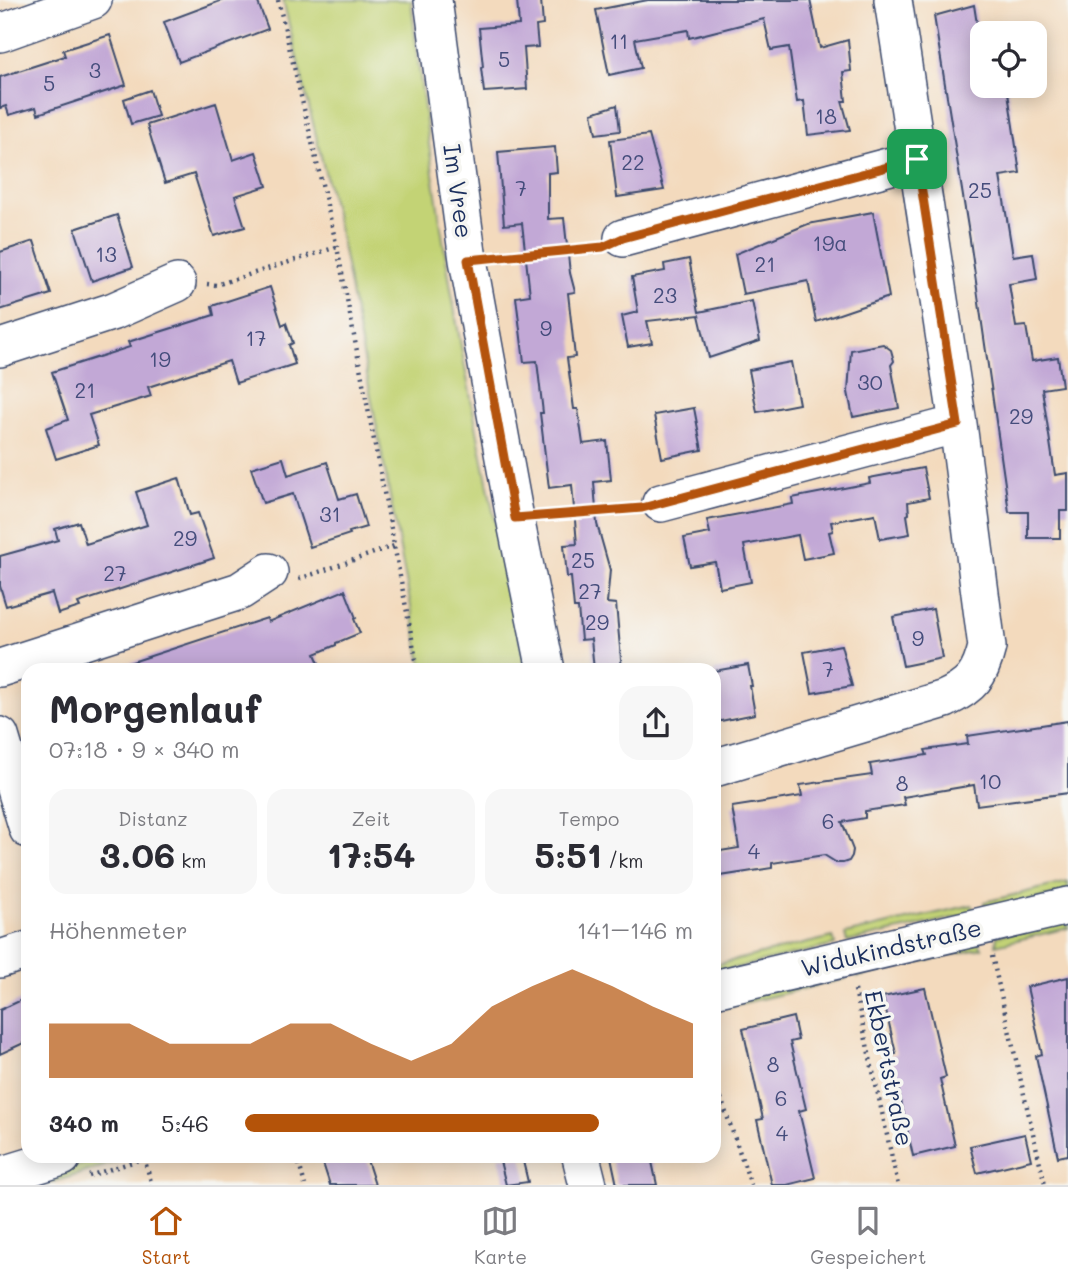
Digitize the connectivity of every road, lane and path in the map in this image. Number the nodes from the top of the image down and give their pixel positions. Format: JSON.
{"nodes":[{"id":1,"x":93,"y":0,"type":"edge"},
{"id":2,"x":278,"y":0,"type":"edge"},
{"id":3,"x":433,"y":0,"type":"edge"},
{"id":4,"x":892,"y":0,"type":"edge"},
{"id":5,"x":0,"y":33,"type":"edge"},
{"id":6,"x":917,"y":159,"type":"junction"},
{"id":7,"x":623,"y":238,"type":"joint"},
{"id":8,"x":337,"y":247,"type":"junction"},
{"id":9,"x":468,"y":260,"type":"junction"},
{"id":10,"x":177,"y":283,"type":"joint"},
{"id":11,"x":0,"y":348,"type":"edge"},
{"id":12,"x":958,"y":424,"type":"junction"},
{"id":13,"x":660,"y":503,"type":"joint"},
{"id":14,"x":515,"y":518,"type":"junction"},
{"id":15,"x":394,"y":546,"type":"junction"},
{"id":16,"x":269,"y":572,"type":"joint"},
{"id":17,"x":417,"y":663,"type":"edge"},
{"id":18,"x":546,"y":663,"type":"edge"},
{"id":19,"x":0,"y":668,"type":"edge"},
{"id":20,"x":0,"y":736,"type":"edge"},
{"id":21,"x":721,"y":766,"type":"edge"},
{"id":22,"x":21,"y":806,"type":"edge"},
{"id":23,"x":1068,"y":905,"type":"edge"},
{"id":24,"x":988,"y":924,"type":"junction"},
{"id":25,"x":21,"y":952,"type":"edge"},
{"id":26,"x":848,"y":958,"type":"junction"},
{"id":27,"x":0,"y":959,"type":"edge"},
{"id":28,"x":721,"y":987,"type":"edge"},
{"id":29,"x":721,"y":1098,"type":"edge"},
{"id":30,"x":102,"y":1163,"type":"edge"},
{"id":31,"x":146,"y":1163,"type":"edge"},
{"id":32,"x":299,"y":1163,"type":"edge"},
{"id":33,"x":582,"y":1163,"type":"edge"},
{"id":34,"x":74,"y":1167,"type":"edge"},
{"id":35,"x":0,"y":1176,"type":"edge"},
{"id":36,"x":152,"y":1185,"type":"edge"},
{"id":37,"x":305,"y":1185,"type":"edge"},
{"id":38,"x":588,"y":1185,"type":"edge"},
{"id":39,"x":751,"y":1185,"type":"edge"},
{"id":40,"x":898,"y":1185,"type":"edge"},
{"id":41,"x":1045,"y":1185,"type":"edge"}],
"edges":[{"from":1,"to":5,"type":"street"},
{"from":2,"to":8,"type":"path"},
{"from":3,"to":9,"type":"street","name":"Im Vree"},
{"from":4,"to":6,"type":"street"},
{"from":6,"to":7,"type":"street"},
{"from":6,"to":12,"type":"street"},
{"from":7,"to":9,"type":"path"},
{"from":8,"to":10,"type":"path"},
{"from":8,"to":15,"type":"path"},
{"from":9,"to":14,"type":"street","name":"Im Vree"},
{"from":10,"to":11,"type":"street"},
{"from":12,"to":13,"type":"street"},
{"from":12,"to":21,"type":"street"},
{"from":13,"to":14,"type":"path"},
{"from":14,"to":18,"type":"street","name":"Im Vree"},
{"from":15,"to":16,"type":"path"},
{"from":15,"to":17,"type":"path"},
{"from":16,"to":19,"type":"street"},
{"from":20,"to":22,"type":"street"},
{"from":23,"to":24,"type":"street","name":"Widukindstraße"},
{"from":24,"to":26,"type":"street","name":"Widukindstraße"},
{"from":24,"to":41,"type":"path"},
{"from":25,"to":27,"type":"street"},
{"from":26,"to":28,"type":"street","name":"Widukindstraße"},
{"from":26,"to":40,"type":"path","name":"Ekbertstraße"},
{"from":29,"to":39,"type":"path"},
{"from":30,"to":34,"type":"path"},
{"from":31,"to":36,"type":"path"},
{"from":32,"to":37,"type":"path"},
{"from":33,"to":38,"type":"street"},
{"from":34,"to":35,"type":"street"}]}
